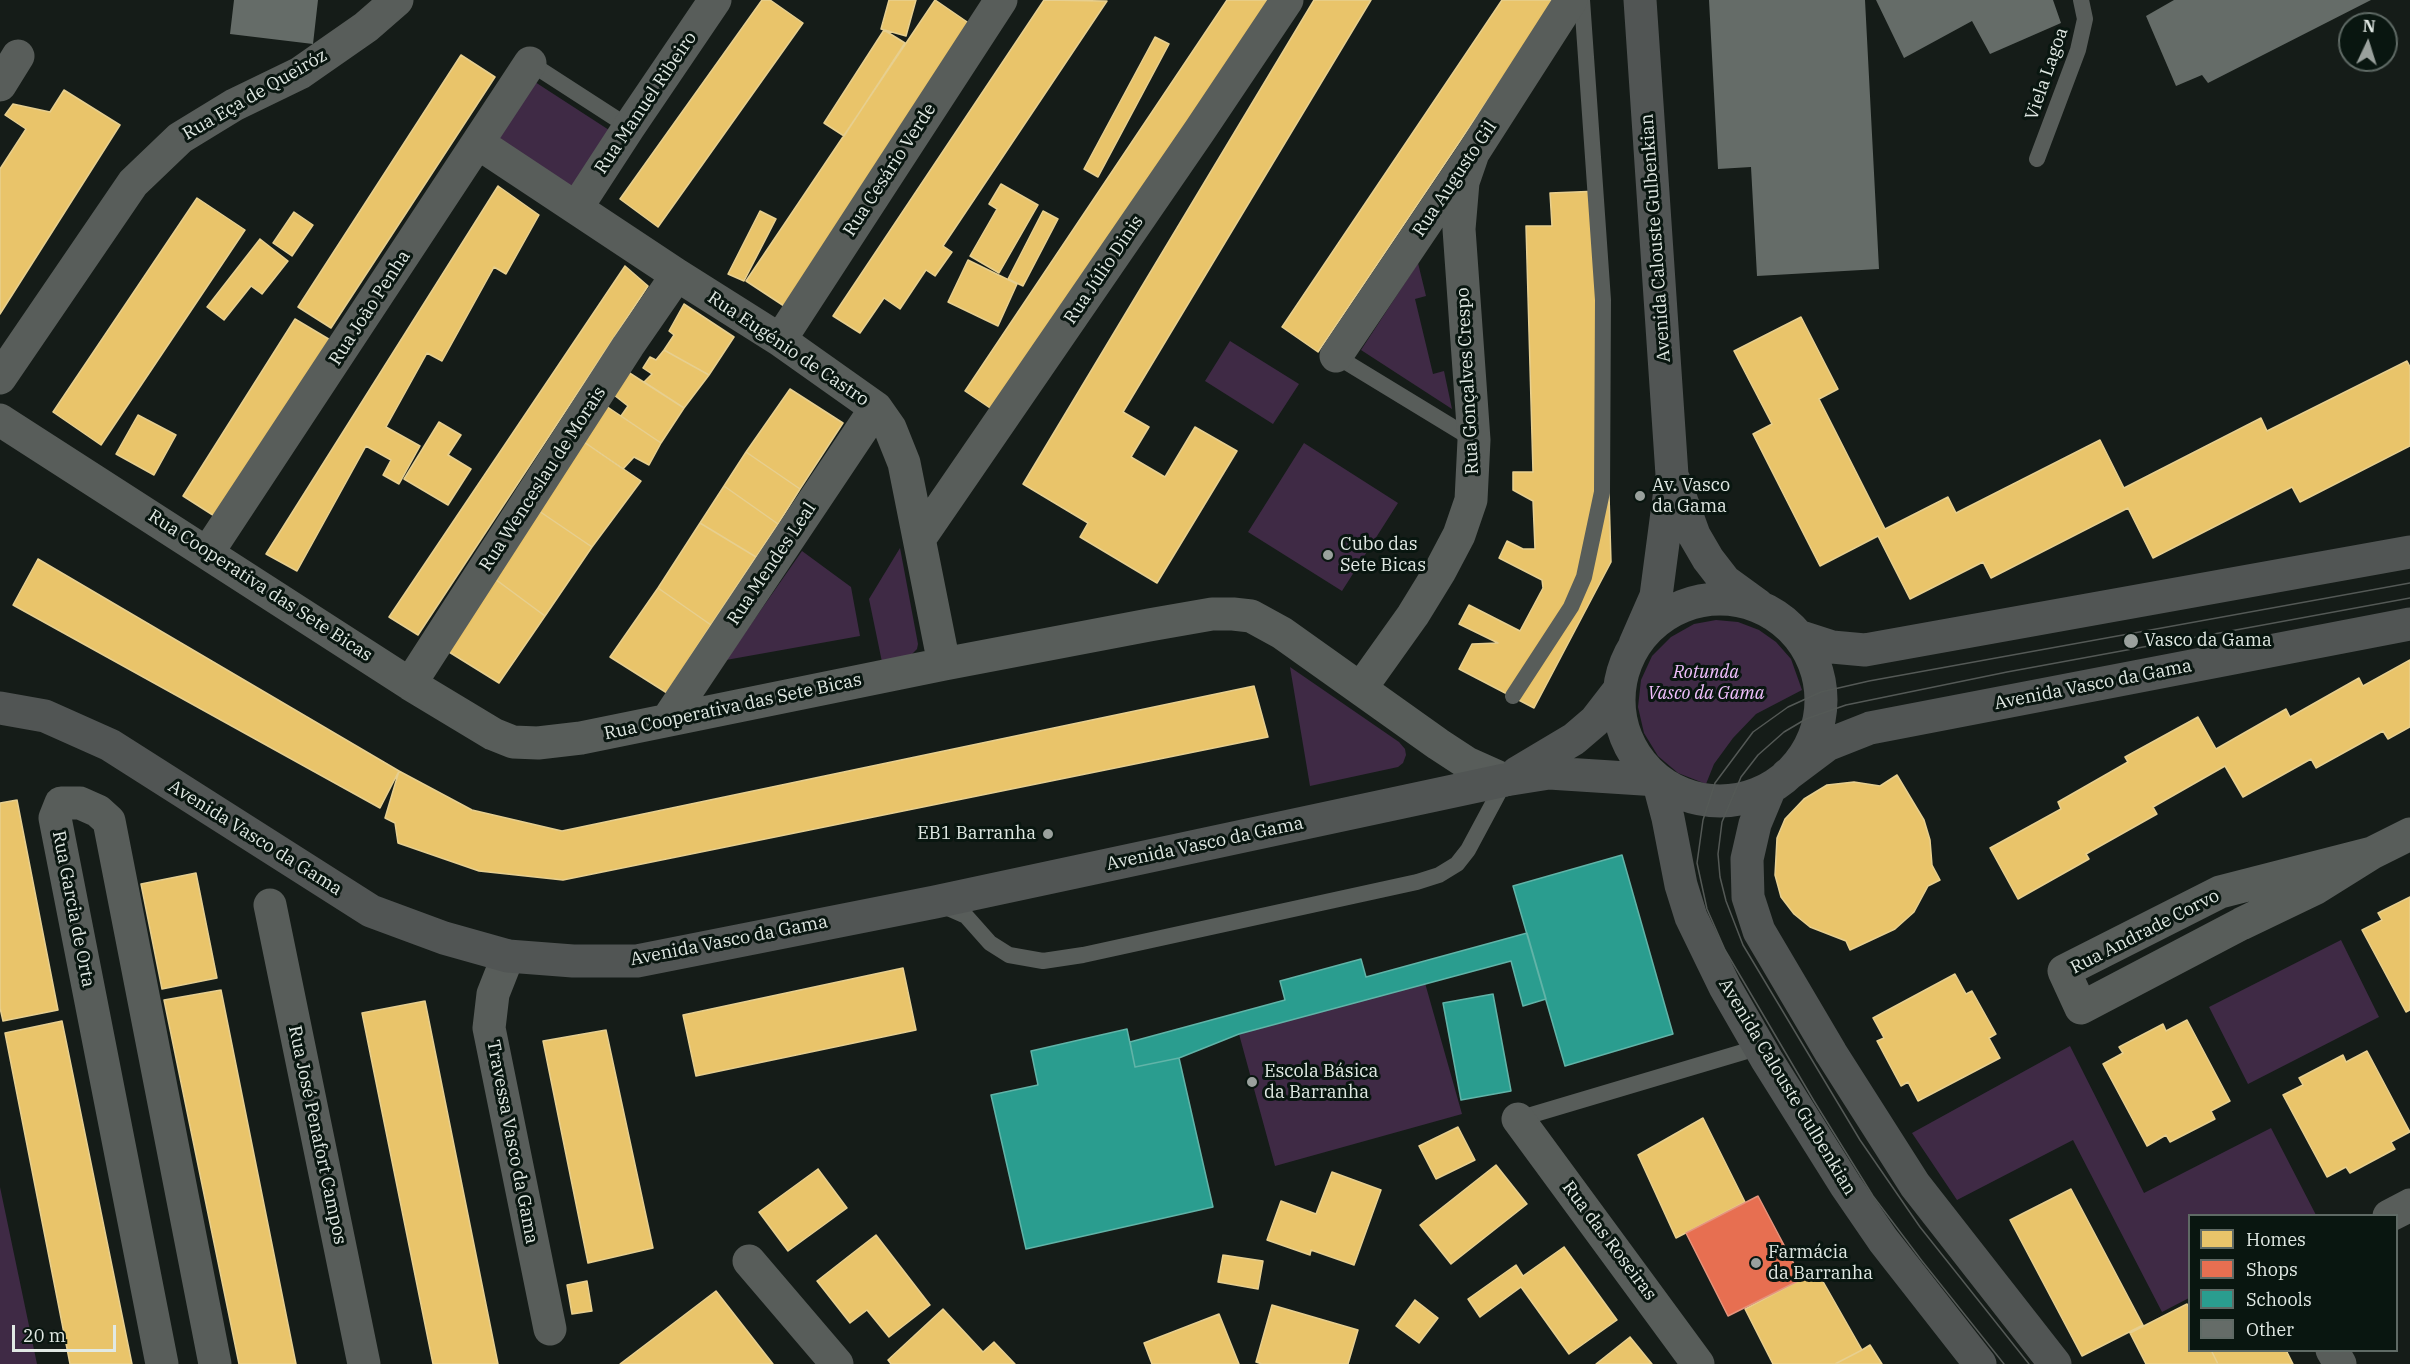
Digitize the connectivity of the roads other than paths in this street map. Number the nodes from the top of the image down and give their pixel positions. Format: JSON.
{"nodes":[{"id":1,"x":397,"y":0,"type":"edge"},
{"id":2,"x":715,"y":0,"type":"edge"},
{"id":3,"x":1000,"y":0,"type":"edge"},
{"id":4,"x":1287,"y":0,"type":"edge"},
{"id":5,"x":1571,"y":0,"type":"edge"},
{"id":6,"x":1582,"y":0,"type":"edge"},
{"id":7,"x":1640,"y":0,"type":"edge"},
{"id":8,"x":2082,"y":0,"type":"edge"},
{"id":9,"x":18,"y":56,"type":"dead end"},
{"id":10,"x":530,"y":63,"type":"joint"},
{"id":11,"x":0,"y":85,"type":"edge"},
{"id":12,"x":629,"y":127,"type":"junction"},
{"id":13,"x":478,"y":143,"type":"junction"},
{"id":14,"x":1473,"y":153,"type":"junction"},
{"id":15,"x":2037,"y":159,"type":"dead end"},
{"id":16,"x":577,"y":207,"type":"junction"},
{"id":17,"x":676,"y":275,"type":"junction"},
{"id":18,"x":780,"y":340,"type":"junction"},
{"id":19,"x":1336,"y":356,"type":"joint"},
{"id":20,"x":0,"y":378,"type":"edge"},
{"id":21,"x":876,"y":408,"type":"junction"},
{"id":22,"x":0,"y":420,"type":"edge"},
{"id":23,"x":1474,"y":440,"type":"junction"},
{"id":24,"x":1672,"y":476,"type":"junction"},
{"id":25,"x":920,"y":538,"type":"junction"},
{"id":26,"x":208,"y":552,"type":"junction"},
{"id":27,"x":2410,"y":552,"type":"edge"},
{"id":28,"x":1764,"y":609,"type":"junction"},
{"id":29,"x":2410,"y":624,"type":"edge"},
{"id":30,"x":1798,"y":636,"type":"junction"},
{"id":31,"x":1635,"y":644,"type":"junction"},
{"id":32,"x":944,"y":664,"type":"junction"},
{"id":33,"x":410,"y":684,"type":"junction"},
{"id":34,"x":1362,"y":688,"type":"junction"},
{"id":35,"x":1619,"y":690,"type":"junction"},
{"id":36,"x":1513,"y":696,"type":"dead end"},
{"id":37,"x":0,"y":708,"type":"edge"},
{"id":38,"x":668,"y":719,"type":"junction"},
{"id":39,"x":1505,"y":780,"type":"junction"},
{"id":40,"x":1658,"y":780,"type":"junction"},
{"id":41,"x":1779,"y":782,"type":"junction"},
{"id":42,"x":2410,"y":834,"type":"edge"},
{"id":43,"x":2372,"y":853,"type":"junction"},
{"id":44,"x":935,"y":902,"type":"junction"},
{"id":45,"x":270,"y":905,"type":"dead end"},
{"id":46,"x":508,"y":956,"type":"junction"},
{"id":47,"x":1760,"y":1047,"type":"junction"},
{"id":48,"x":1518,"y":1119,"type":"joint"},
{"id":49,"x":2410,"y":1205,"type":"edge"},
{"id":50,"x":2391,"y":1214,"type":"edge"},
{"id":51,"x":749,"y":1262,"type":"dead end"},
{"id":52,"x":550,"y":1329,"type":"dead end"},
{"id":53,"x":162,"y":1364,"type":"edge"},
{"id":54,"x":215,"y":1364,"type":"edge"},
{"id":55,"x":364,"y":1364,"type":"edge"},
{"id":56,"x":837,"y":1364,"type":"edge"},
{"id":57,"x":1698,"y":1364,"type":"edge"},
{"id":58,"x":1980,"y":1364,"type":"edge"},
{"id":59,"x":2055,"y":1364,"type":"edge"}],
"edges":[{"from":1,"to":20,"type":"street","name":"Rua Eça de Queiróz"},
{"from":2,"to":12,"type":"street","name":"Rua Manuel Ribeiro"},
{"from":3,"to":18,"type":"street","name":"Rua Cesário Verde"},
{"from":4,"to":25,"type":"street","name":"Rua Júlio Dinis"},
{"from":5,"to":14,"type":"street","name":"Rua Augusto Gil"},
{"from":6,"to":36,"type":"lane"},
{"from":7,"to":24,"type":"main road","name":"Avenida Calouste Gulbenkian"},
{"from":8,"to":15,"type":"lane","name":"Viela Lagoa"},
{"from":9,"to":11,"type":"street"},
{"from":10,"to":12,"type":"lane"},
{"from":10,"to":13,"type":"street","name":"Rua João Penha"},
{"from":12,"to":16,"type":"street","name":"Rua Manuel Ribeiro"},
{"from":13,"to":16,"type":"street","name":"Rua Eugénio de Castro"},
{"from":13,"to":26,"type":"street","name":"Rua João Penha"},
{"from":14,"to":19,"type":"street","name":"Rua Augusto Gil"},
{"from":14,"to":23,"type":"street","name":"Rua Gonçalves Crespo"},
{"from":16,"to":17,"type":"street","name":"Rua Eugénio de Castro"},
{"from":17,"to":18,"type":"street","name":"Rua Eugénio de Castro"},
{"from":17,"to":33,"type":"street","name":"Rua Wenceslau de Morais"},
{"from":18,"to":21,"type":"street","name":"Rua Eugénio de Castro"},
{"from":19,"to":23,"type":"lane"},
{"from":21,"to":25,"type":"street","name":"Rua Eugénio de Castro"},
{"from":21,"to":38,"type":"street","name":"Rua Mendes Leal"},
{"from":22,"to":26,"type":"street","name":"Rua Cooperativa das Sete Bicas"},
{"from":23,"to":34,"type":"street","name":"Rua Gonçalves Crespo"},
{"from":24,"to":28,"type":"main road","name":"Avenida Calouste Gulbenkian"},
{"from":24,"to":31,"type":"main road","name":"Avenida Calouste Gulbenkian"},
{"from":25,"to":32,"type":"street","name":"Rua Eugénio de Castro"},
{"from":26,"to":33,"type":"street","name":"Rua Cooperativa das Sete Bicas"},
{"from":27,"to":30,"type":"main road"},
{"from":28,"to":30,"type":"main road"},
{"from":28,"to":31,"type":"main road"},
{"from":29,"to":41,"type":"main road","name":"Avenida Vasco da Gama"},
{"from":30,"to":41,"type":"main road"},
{"from":31,"to":35,"type":"main road"},
{"from":32,"to":34,"type":"street","name":"Rua Cooperativa das Sete Bicas"},
{"from":32,"to":38,"type":"street","name":"Rua Cooperativa das Sete Bicas"},
{"from":33,"to":38,"type":"street","name":"Rua Cooperativa das Sete Bicas"},
{"from":34,"to":39,"type":"street","name":"Rua Cooperativa das Sete Bicas"},
{"from":35,"to":39,"type":"main road","name":"Avenida Vasco da Gama"},
{"from":35,"to":40,"type":"main road"},
{"from":37,"to":46,"type":"main road","name":"Avenida Vasco da Gama"},
{"from":39,"to":40,"type":"main road","name":"Avenida Vasco da Gama"},
{"from":39,"to":44,"type":"main road","name":"Avenida Vasco da Gama"},
{"from":39,"to":44,"type":"lane"},
{"from":40,"to":41,"type":"main road"},
{"from":40,"to":47,"type":"main road","name":"Avenida Calouste Gulbenkian"},
{"from":41,"to":59,"type":"main road"},
{"from":42,"to":43,"type":"street","name":"Rua Andrade Corvo"},
{"from":43,"to":43,"type":"street","name":"Rua Andrade Corvo"},
{"from":44,"to":46,"type":"main road","name":"Avenida Vasco da Gama"},
{"from":45,"to":55,"type":"street","name":"Rua José Penafort Campos"},
{"from":46,"to":52,"type":"street","name":"Travessa Vasco da Gama"},
{"from":47,"to":48,"type":"lane"},
{"from":47,"to":58,"type":"main road","name":"Avenida Calouste Gulbenkian"},
{"from":48,"to":57,"type":"street","name":"Rua das Roseiras"},
{"from":49,"to":50,"type":"street"},
{"from":51,"to":56,"type":"street"},
{"from":53,"to":54,"type":"street","name":"Rua Garcia de Orta"}]}
